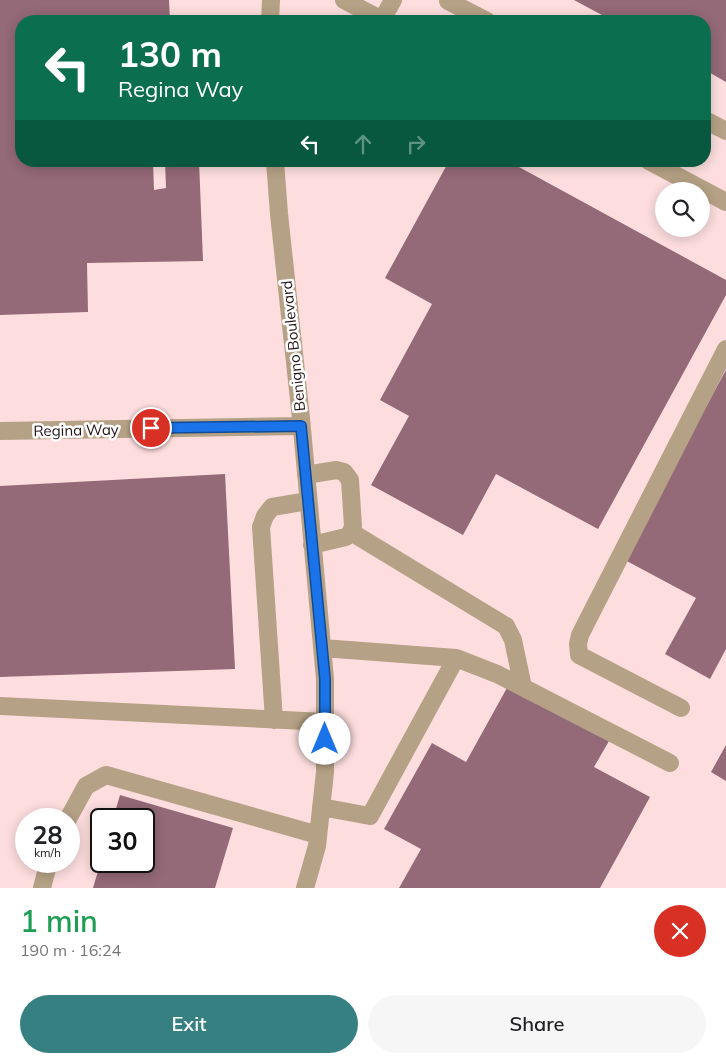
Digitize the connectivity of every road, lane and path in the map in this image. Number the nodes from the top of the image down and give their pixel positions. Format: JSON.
{"nodes":[{"id":1,"x":271,"y":0,"type":"edge"},
{"id":2,"x":344,"y":0,"type":"edge"},
{"id":3,"x":393,"y":0,"type":"edge"},
{"id":4,"x":448,"y":1,"type":"dead end"},
{"id":5,"x":270,"y":15,"type":"edge"},
{"id":6,"x":372,"y":15,"type":"edge"},
{"id":7,"x":386,"y":15,"type":"edge"},
{"id":8,"x":475,"y":15,"type":"edge"},
{"id":9,"x":711,"y":123,"type":"edge"},
{"id":10,"x":726,"y":131,"type":"edge"},
{"id":11,"x":275,"y":167,"type":"edge"},
{"id":12,"x":660,"y":167,"type":"edge"},
{"id":13,"x":726,"y":202,"type":"edge"},
{"id":14,"x":726,"y":349,"type":"edge"},
{"id":15,"x":301,"y":426,"type":"junction"},
{"id":16,"x":0,"y":431,"type":"edge"},
{"id":17,"x":306,"y":475,"type":"junction"},
{"id":18,"x":308,"y":502,"type":"junction"},
{"id":19,"x":352,"y":532,"type":"junction"},
{"id":20,"x":312,"y":545,"type":"junction"},
{"id":21,"x":322,"y":648,"type":"junction"},
{"id":22,"x":456,"y":658,"type":"junction"},
{"id":23,"x":523,"y":687,"type":"junction"},
{"id":24,"x":0,"y":706,"type":"edge"},
{"id":25,"x":680,"y":708,"type":"dead end"},
{"id":26,"x":274,"y":720,"type":"junction"},
{"id":27,"x":325,"y":722,"type":"junction"},
{"id":28,"x":670,"y":763,"type":"dead end"},
{"id":29,"x":74,"y":808,"type":"edge"},
{"id":30,"x":321,"y":808,"type":"junction"},
{"id":31,"x":318,"y":835,"type":"junction"},
{"id":32,"x":46,"y":873,"type":"edge"},
{"id":33,"x":42,"y":888,"type":"edge"},
{"id":34,"x":305,"y":888,"type":"edge"}],
"edges":[{"from":1,"to":5,"type":"street"},
{"from":2,"to":6,"type":"street"},
{"from":3,"to":7,"type":"street"},
{"from":4,"to":8,"type":"street"},
{"from":9,"to":10,"type":"street"},
{"from":11,"to":15,"type":"street","name":"Benigno Boulevard"},
{"from":12,"to":13,"type":"street"},
{"from":14,"to":25,"type":"street"},
{"from":15,"to":16,"type":"street","name":"Regina Way"},
{"from":15,"to":17,"type":"street","name":"Benigno Boulevard"},
{"from":17,"to":18,"type":"street","name":"Benigno Boulevard"},
{"from":17,"to":19,"type":"street"},
{"from":18,"to":20,"type":"street","name":"Benigno Boulevard"},
{"from":18,"to":26,"type":"street"},
{"from":19,"to":20,"type":"street"},
{"from":19,"to":23,"type":"street"},
{"from":20,"to":21,"type":"street","name":"Benigno Boulevard"},
{"from":21,"to":22,"type":"street"},
{"from":21,"to":27,"type":"street","name":"Benigno Boulevard"},
{"from":22,"to":23,"type":"street"},
{"from":22,"to":30,"type":"street"},
{"from":23,"to":28,"type":"street"},
{"from":24,"to":26,"type":"street"},
{"from":26,"to":27,"type":"street"},
{"from":27,"to":30,"type":"street","name":"Benigno Boulevard"},
{"from":29,"to":31,"type":"street"},
{"from":30,"to":31,"type":"street","name":"Benigno Boulevard"},
{"from":31,"to":34,"type":"street","name":"Benigno Boulevard"},
{"from":32,"to":33,"type":"street"}]}
